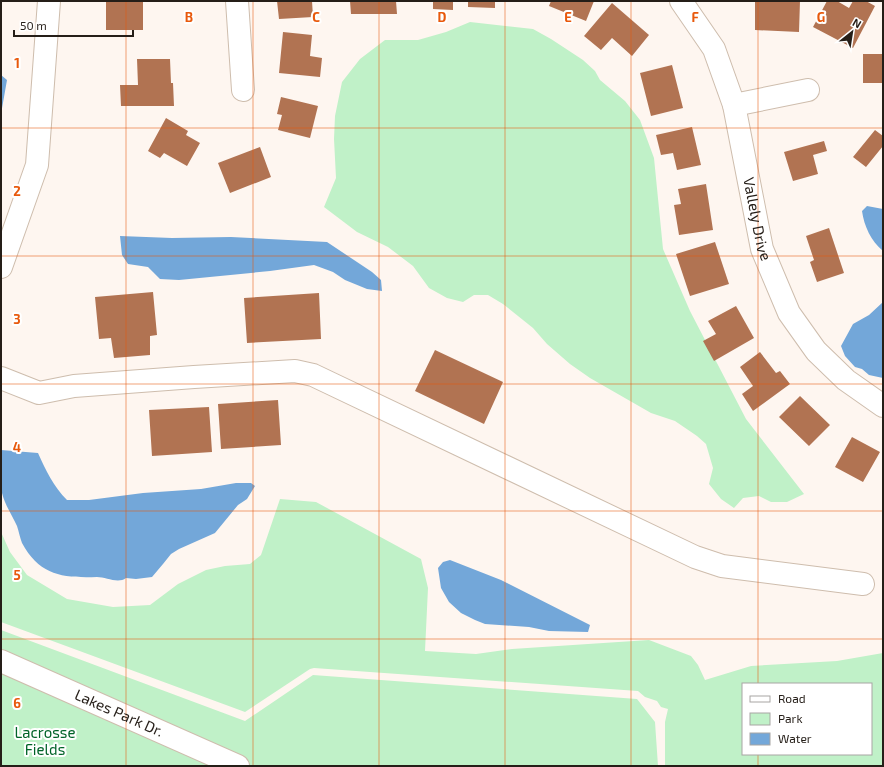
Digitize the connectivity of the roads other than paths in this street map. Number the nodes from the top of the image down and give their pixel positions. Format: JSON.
{"nodes":[{"id":1,"x":49,"y":1,"type":"edge"},
{"id":2,"x":237,"y":1,"type":"edge"},
{"id":3,"x":680,"y":1,"type":"edge"},
{"id":4,"x":243,"y":90,"type":"dead end"},
{"id":5,"x":808,"y":90,"type":"dead end"},
{"id":6,"x":734,"y":105,"type":"junction"},
{"id":7,"x":1,"y":267,"type":"edge"},
{"id":8,"x":1,"y":378,"type":"edge"},
{"id":9,"x":883,"y":406,"type":"edge"},
{"id":10,"x":863,"y":584,"type":"dead end"},
{"id":11,"x":1,"y":661,"type":"edge"},
{"id":12,"x":238,"y":766,"type":"edge"}],
"edges":[{"from":1,"to":7,"type":"street"},
{"from":2,"to":4,"type":"street"},
{"from":3,"to":6,"type":"street","name":"Vallely Drive"},
{"from":5,"to":6,"type":"street"},
{"from":6,"to":9,"type":"street","name":"Vallely Drive"},
{"from":8,"to":10,"type":"street"},
{"from":11,"to":12,"type":"street","name":"Lakes Park Dr."}]}
